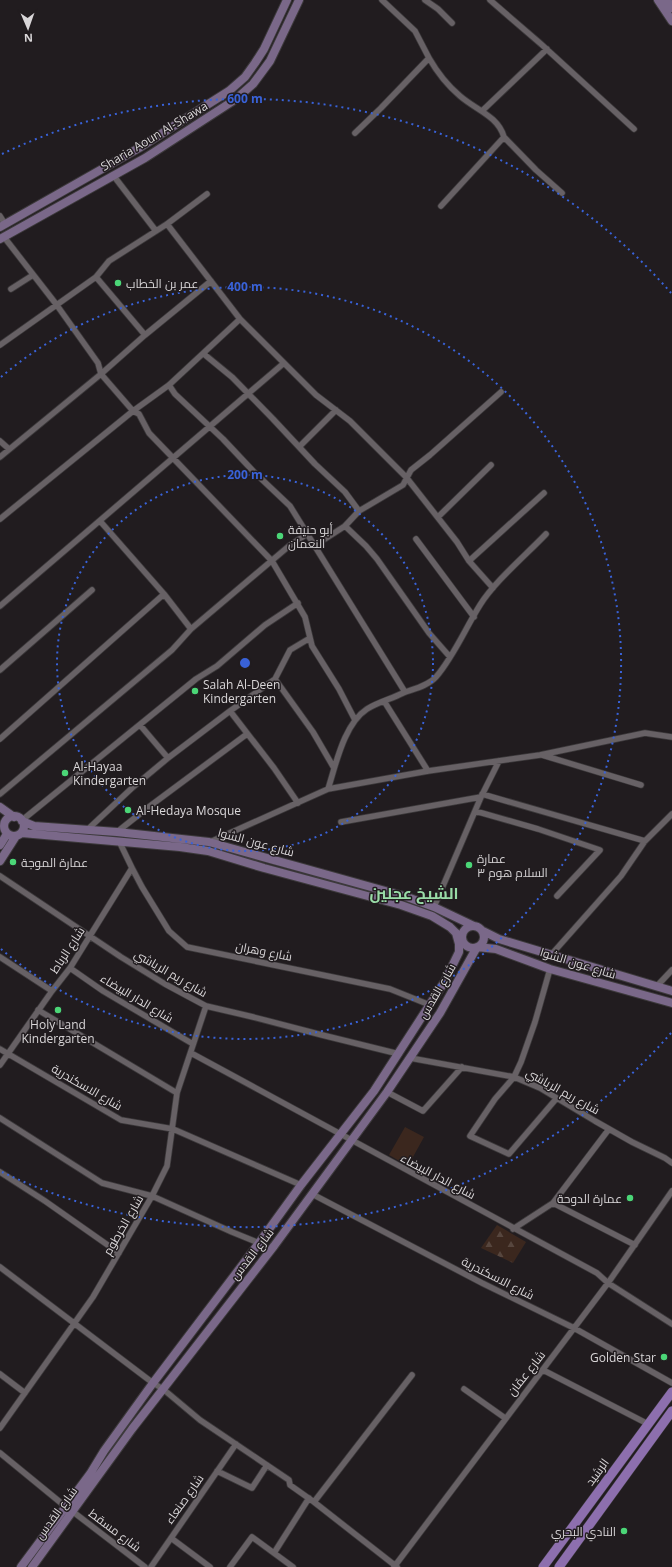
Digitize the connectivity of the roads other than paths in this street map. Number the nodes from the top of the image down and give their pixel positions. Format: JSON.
{"nodes":[{"id":1,"x":287,"y":0,"type":"edge"},
{"id":2,"x":299,"y":0,"type":"edge"},
{"id":3,"x":382,"y":0,"type":"edge"},
{"id":4,"x":425,"y":0,"type":"edge"},
{"id":5,"x":490,"y":0,"type":"edge"},
{"id":6,"x":658,"y":0,"type":"edge"},
{"id":7,"x":667,"y":0,"type":"edge"},
{"id":8,"x":672,"y":8,"type":"edge"},
{"id":9,"x":672,"y":21,"type":"edge"},
{"id":10,"x":452,"y":23,"type":"dead end"},
{"id":11,"x":547,"y":49,"type":"junction"},
{"id":12,"x":429,"y":58,"type":"junction"},
{"id":13,"x":482,"y":111,"type":"junction"},
{"id":14,"x":634,"y":130,"type":"dead end"},
{"id":15,"x":354,"y":133,"type":"dead end"},
{"id":16,"x":504,"y":138,"type":"junction"},
{"id":17,"x":113,"y":175,"type":"junction"},
{"id":18,"x":562,"y":193,"type":"dead end"},
{"id":19,"x":207,"y":194,"type":"dead end"},
{"id":20,"x":441,"y":206,"type":"dead end"},
{"id":21,"x":0,"y":216,"type":"edge"},
{"id":22,"x":167,"y":224,"type":"junction"},
{"id":23,"x":3,"y":225,"type":"edge"},
{"id":24,"x":156,"y":231,"type":"junction"},
{"id":25,"x":2,"y":238,"type":"edge"},
{"id":26,"x":33,"y":275,"type":"junction"},
{"id":27,"x":96,"y":276,"type":"junction"},
{"id":28,"x":211,"y":281,"type":"junction"},
{"id":29,"x":11,"y":289,"type":"dead end"},
{"id":30,"x":56,"y":304,"type":"junction"},
{"id":31,"x":240,"y":319,"type":"junction"},
{"id":32,"x":145,"y":335,"type":"junction"},
{"id":33,"x":0,"y":345,"type":"edge"},
{"id":34,"x":204,"y":354,"type":"junction"},
{"id":35,"x":284,"y":363,"type":"junction"},
{"id":36,"x":101,"y":374,"type":"junction"},
{"id":37,"x":169,"y":385,"type":"junction"},
{"id":38,"x":501,"y":392,"type":"dead end"},
{"id":39,"x":246,"y":393,"type":"junction"},
{"id":40,"x":336,"y":410,"type":"junction"},
{"id":41,"x":133,"y":412,"type":"junction"},
{"id":42,"x":209,"y":427,"type":"junction"},
{"id":43,"x":0,"y":441,"type":"edge"},
{"id":44,"x":299,"y":447,"type":"junction"},
{"id":45,"x":9,"y":449,"type":"junction"},
{"id":46,"x":0,"y":457,"type":"edge"},
{"id":47,"x":173,"y":459,"type":"junction"},
{"id":48,"x":491,"y":465,"type":"dead end"},
{"id":49,"x":406,"y":478,"type":"junction"},
{"id":50,"x":544,"y":493,"type":"dead end"},
{"id":51,"x":359,"y":512,"type":"junction"},
{"id":52,"x":438,"y":517,"type":"junction"},
{"id":53,"x":0,"y":519,"type":"edge"},
{"id":54,"x":100,"y":521,"type":"junction"},
{"id":55,"x":345,"y":526,"type":"junction"},
{"id":56,"x":307,"y":534,"type":"junction"},
{"id":57,"x":546,"y":534,"type":"dead end"},
{"id":58,"x":416,"y":539,"type":"dead end"},
{"id":59,"x":314,"y":546,"type":"junction"},
{"id":60,"x":469,"y":560,"type":"junction"},
{"id":61,"x":272,"y":561,"type":"junction"},
{"id":62,"x":494,"y":588,"type":"junction"},
{"id":63,"x":92,"y":590,"type":"dead end"},
{"id":64,"x":164,"y":594,"type":"junction"},
{"id":65,"x":298,"y":603,"type":"junction"},
{"id":66,"x":0,"y":606,"type":"edge"},
{"id":67,"x":474,"y":617,"type":"junction"},
{"id":68,"x":191,"y":629,"type":"junction"},
{"id":69,"x":310,"y":638,"type":"junction"},
{"id":70,"x":450,"y":657,"type":"junction"},
{"id":71,"x":0,"y":670,"type":"edge"},
{"id":72,"x":275,"y":680,"type":"junction"},
{"id":73,"x":405,"y":692,"type":"junction"},
{"id":74,"x":384,"y":701,"type":"junction"},
{"id":75,"x":230,"y":711,"type":"junction"},
{"id":76,"x":355,"y":720,"type":"junction"},
{"id":77,"x":140,"y":725,"type":"junction"},
{"id":78,"x":247,"y":734,"type":"junction"},
{"id":79,"x":672,"y":737,"type":"edge"},
{"id":80,"x":0,"y":739,"type":"edge"},
{"id":81,"x":540,"y":754,"type":"junction"},
{"id":82,"x":168,"y":758,"type":"junction"},
{"id":83,"x":499,"y":761,"type":"junction"},
{"id":84,"x":334,"y":768,"type":"junction"},
{"id":85,"x":428,"y":771,"type":"junction"},
{"id":86,"x":642,"y":785,"type":"dead end"},
{"id":87,"x":328,"y":789,"type":"junction"},
{"id":88,"x":0,"y":794,"type":"edge"},
{"id":89,"x":482,"y":795,"type":"junction"},
{"id":90,"x":298,"y":803,"type":"junction"},
{"id":91,"x":0,"y":807,"type":"edge"},
{"id":92,"x":475,"y":811,"type":"junction"},
{"id":93,"x":14,"y":816,"type":"junction"},
{"id":94,"x":671,"y":817,"type":"edge"},
{"id":95,"x":24,"y":819,"type":"junction"},
{"id":96,"x":341,"y":822,"type":"dead end"},
{"id":97,"x":4,"y":828,"type":"edge"},
{"id":98,"x":87,"y":830,"type":"junction"},
{"id":99,"x":117,"y":832,"type":"junction"},
{"id":100,"x":19,"y":834,"type":"junction"},
{"id":101,"x":119,"y":841,"type":"junction"},
{"id":102,"x":645,"y":841,"type":"junction"},
{"id":103,"x":209,"y":842,"type":"junction"},
{"id":104,"x":0,"y":845,"type":"edge"},
{"id":105,"x":0,"y":861,"type":"edge"},
{"id":106,"x":132,"y":868,"type":"junction"},
{"id":107,"x":0,"y":876,"type":"edge"},
{"id":108,"x":557,"y":896,"type":"dead end"},
{"id":109,"x":434,"y":907,"type":"junction"},
{"id":110,"x":474,"y":926,"type":"junction"},
{"id":111,"x":483,"y":931,"type":"junction"},
{"id":112,"x":456,"y":933,"type":"junction"},
{"id":113,"x":90,"y":935,"type":"junction"},
{"id":114,"x":463,"y":940,"type":"junction"},
{"id":115,"x":477,"y":946,"type":"junction"},
{"id":116,"x":491,"y":948,"type":"junction"},
{"id":117,"x":459,"y":952,"type":"junction"},
{"id":118,"x":551,"y":955,"type":"junction"},
{"id":119,"x":0,"y":957,"type":"edge"},
{"id":120,"x":470,"y":957,"type":"junction"},
{"id":121,"x":70,"y":968,"type":"junction"},
{"id":122,"x":550,"y":969,"type":"junction"},
{"id":123,"x":672,"y":970,"type":"edge"},
{"id":124,"x":657,"y":986,"type":"junction"},
{"id":125,"x":52,"y":991,"type":"junction"},
{"id":126,"x":672,"y":991,"type":"edge"},
{"id":127,"x":672,"y":1003,"type":"edge"},
{"id":128,"x":430,"y":1005,"type":"junction"},
{"id":129,"x":206,"y":1006,"type":"junction"},
{"id":130,"x":38,"y":1010,"type":"junction"},
{"id":131,"x":193,"y":1044,"type":"junction"},
{"id":132,"x":0,"y":1049,"type":"edge"},
{"id":133,"x":191,"y":1053,"type":"junction"},
{"id":134,"x":8,"y":1054,"type":"junction"},
{"id":135,"x":399,"y":1054,"type":"junction"},
{"id":136,"x":410,"y":1058,"type":"junction"},
{"id":137,"x":0,"y":1065,"type":"edge"},
{"id":138,"x":462,"y":1067,"type":"junction"},
{"id":139,"x":514,"y":1077,"type":"junction"},
{"id":140,"x":387,"y":1092,"type":"junction"},
{"id":141,"x":177,"y":1093,"type":"junction"},
{"id":142,"x":556,"y":1099,"type":"junction"},
{"id":143,"x":0,"y":1118,"type":"edge"},
{"id":144,"x":173,"y":1129,"type":"junction"},
{"id":145,"x":609,"y":1129,"type":"junction"},
{"id":146,"x":340,"y":1135,"type":"junction"},
{"id":147,"x":352,"y":1141,"type":"junction"},
{"id":148,"x":672,"y":1163,"type":"edge"},
{"id":149,"x":0,"y":1172,"type":"edge"},
{"id":150,"x":301,"y":1185,"type":"junction"},
{"id":151,"x":672,"y":1191,"type":"edge"},
{"id":152,"x":312,"y":1194,"type":"junction"},
{"id":153,"x":152,"y":1196,"type":"junction"},
{"id":154,"x":553,"y":1203,"type":"junction"},
{"id":155,"x":514,"y":1229,"type":"junction"},
{"id":156,"x":260,"y":1243,"type":"junction"},
{"id":157,"x":635,"y":1245,"type":"junction"},
{"id":158,"x":119,"y":1253,"type":"junction"},
{"id":159,"x":0,"y":1267,"type":"edge"},
{"id":160,"x":608,"y":1282,"type":"junction"},
{"id":161,"x":74,"y":1324,"type":"junction"},
{"id":162,"x":672,"y":1324,"type":"edge"},
{"id":163,"x":574,"y":1328,"type":"junction"},
{"id":164,"x":543,"y":1370,"type":"junction"},
{"id":165,"x":0,"y":1374,"type":"edge"},
{"id":166,"x":412,"y":1375,"type":"dead end"},
{"id":167,"x":153,"y":1383,"type":"junction"},
{"id":168,"x":672,"y":1383,"type":"edge"},
{"id":169,"x":163,"y":1389,"type":"junction"},
{"id":170,"x":464,"y":1389,"type":"dead end"},
{"id":171,"x":672,"y":1392,"type":"edge"},
{"id":172,"x":25,"y":1393,"type":"junction"},
{"id":173,"x":672,"y":1411,"type":"edge"},
{"id":174,"x":505,"y":1418,"type":"junction"},
{"id":175,"x":648,"y":1424,"type":"junction"},
{"id":176,"x":0,"y":1428,"type":"edge"},
{"id":177,"x":236,"y":1444,"type":"junction"},
{"id":178,"x":0,"y":1453,"type":"edge"},
{"id":179,"x":267,"y":1465,"type":"junction"},
{"id":180,"x":217,"y":1471,"type":"junction"},
{"id":181,"x":309,"y":1498,"type":"junction"},
{"id":182,"x":314,"y":1502,"type":"junction"},
{"id":183,"x":69,"y":1509,"type":"junction"},
{"id":184,"x":171,"y":1538,"type":"junction"},
{"id":185,"x":274,"y":1553,"type":"junction"},
{"id":186,"x":21,"y":1567,"type":"edge"},
{"id":187,"x":32,"y":1567,"type":"edge"},
{"id":188,"x":145,"y":1567,"type":"edge"},
{"id":189,"x":151,"y":1567,"type":"edge"},
{"id":190,"x":210,"y":1567,"type":"edge"},
{"id":191,"x":230,"y":1567,"type":"edge"},
{"id":192,"x":293,"y":1567,"type":"edge"},
{"id":193,"x":395,"y":1567,"type":"edge"},
{"id":194,"x":543,"y":1567,"type":"edge"},
{"id":195,"x":559,"y":1567,"type":"edge"}],
"edges":[{"from":1,"to":23,"type":"main road","name":"Sharia Aoun Al-Shawa"},
{"from":2,"to":17,"type":"main road","name":"Sharia Aoun Al-Shawa"},
{"from":3,"to":12,"type":"street"},
{"from":4,"to":10,"type":"street"},
{"from":5,"to":11,"type":"street"},
{"from":6,"to":9,"type":"main road"},
{"from":7,"to":8,"type":"main road"},
{"from":11,"to":13,"type":"street"},
{"from":11,"to":14,"type":"street"},
{"from":12,"to":13,"type":"street"},
{"from":12,"to":15,"type":"street"},
{"from":13,"to":16,"type":"street"},
{"from":16,"to":18,"type":"street"},
{"from":16,"to":20,"type":"street"},
{"from":17,"to":24,"type":"street"},
{"from":17,"to":25,"type":"main road","name":"Sharia Aoun Al-Shawa"},
{"from":19,"to":22,"type":"street"},
{"from":21,"to":23,"type":"street"},
{"from":22,"to":24,"type":"street"},
{"from":22,"to":28,"type":"street"},
{"from":24,"to":27,"type":"street"},
{"from":25,"to":26,"type":"street"},
{"from":26,"to":29,"type":"street"},
{"from":26,"to":30,"type":"street"},
{"from":27,"to":30,"type":"street"},
{"from":27,"to":32,"type":"street"},
{"from":28,"to":31,"type":"street"},
{"from":28,"to":32,"type":"street"},
{"from":30,"to":33,"type":"street"},
{"from":30,"to":36,"type":"street"},
{"from":31,"to":34,"type":"street"},
{"from":31,"to":35,"type":"street"},
{"from":32,"to":36,"type":"street"},
{"from":34,"to":37,"type":"street"},
{"from":34,"to":39,"type":"street"},
{"from":35,"to":39,"type":"street"},
{"from":35,"to":40,"type":"street"},
{"from":36,"to":41,"type":"street"},
{"from":36,"to":45,"type":"street"},
{"from":37,"to":41,"type":"street"},
{"from":37,"to":42,"type":"street"},
{"from":38,"to":49,"type":"street"},
{"from":39,"to":42,"type":"street"},
{"from":39,"to":44,"type":"street"},
{"from":40,"to":44,"type":"street"},
{"from":40,"to":49,"type":"street"},
{"from":41,"to":47,"type":"street"},
{"from":41,"to":53,"type":"street"},
{"from":42,"to":47,"type":"street"},
{"from":42,"to":56,"type":"street"},
{"from":43,"to":45,"type":"street"},
{"from":44,"to":51,"type":"street"},
{"from":45,"to":46,"type":"street"},
{"from":47,"to":54,"type":"street"},
{"from":47,"to":61,"type":"street"},
{"from":48,"to":52,"type":"street"},
{"from":49,"to":51,"type":"street"},
{"from":49,"to":52,"type":"street"},
{"from":50,"to":60,"type":"street"},
{"from":51,"to":55,"type":"street"},
{"from":52,"to":60,"type":"street"},
{"from":54,"to":64,"type":"street"},
{"from":54,"to":66,"type":"street"},
{"from":55,"to":59,"type":"street"},
{"from":55,"to":70,"type":"street"},
{"from":56,"to":59,"type":"street"},
{"from":56,"to":61,"type":"street"},
{"from":57,"to":62,"type":"street"},
{"from":58,"to":67,"type":"street"},
{"from":59,"to":73,"type":"street"},
{"from":60,"to":62,"type":"street"},
{"from":61,"to":65,"type":"street"},
{"from":61,"to":68,"type":"street"},
{"from":62,"to":67,"type":"street"},
{"from":63,"to":71,"type":"street"},
{"from":64,"to":68,"type":"street"},
{"from":64,"to":80,"type":"street"},
{"from":65,"to":69,"type":"street"},
{"from":65,"to":77,"type":"street"},
{"from":67,"to":70,"type":"street"},
{"from":68,"to":88,"type":"street"},
{"from":69,"to":72,"type":"street"},
{"from":69,"to":76,"type":"street"},
{"from":70,"to":73,"type":"street"},
{"from":72,"to":75,"type":"street"},
{"from":72,"to":84,"type":"street"},
{"from":73,"to":74,"type":"street"},
{"from":74,"to":76,"type":"street"},
{"from":74,"to":85,"type":"street"},
{"from":75,"to":78,"type":"street"},
{"from":75,"to":82,"type":"street"},
{"from":76,"to":84,"type":"street"},
{"from":77,"to":82,"type":"street"},
{"from":77,"to":95,"type":"street"},
{"from":78,"to":90,"type":"street"},
{"from":78,"to":99,"type":"street"},
{"from":79,"to":81,"type":"street"},
{"from":81,"to":83,"type":"street"},
{"from":81,"to":86,"type":"street"},
{"from":82,"to":98,"type":"street"},
{"from":83,"to":85,"type":"street"},
{"from":83,"to":89,"type":"street"},
{"from":84,"to":87,"type":"street"},
{"from":85,"to":87,"type":"street"},
{"from":87,"to":90,"type":"street"},
{"from":89,"to":92,"type":"street"},
{"from":89,"to":96,"type":"street"},
{"from":89,"to":102,"type":"street"},
{"from":90,"to":103,"type":"street"},
{"from":91,"to":93,"type":"main road"},
{"from":92,"to":108,"type":"street"},
{"from":92,"to":109,"type":"street"},
{"from":93,"to":95,"type":"main road"},
{"from":93,"to":97,"type":"main road"},
{"from":94,"to":102,"type":"street"},
{"from":95,"to":98,"type":"main road","name":"شارع عون الشوا"},
{"from":95,"to":100,"type":"main road"},
{"from":97,"to":100,"type":"main road"},
{"from":97,"to":104,"type":"main road"},
{"from":98,"to":99,"type":"main road","name":"شارع عون الشوا"},
{"from":99,"to":103,"type":"main road","name":"شارع عون الشوا"},
{"from":100,"to":101,"type":"main road","name":"شارع عون الشوا"},
{"from":100,"to":105,"type":"main road"},
{"from":101,"to":106,"type":"street"},
{"from":101,"to":112,"type":"main road","name":"شارع عون الشوا"},
{"from":102,"to":118,"type":"street"},
{"from":103,"to":109,"type":"main road","name":"شارع عون الشوا"},
{"from":106,"to":113,"type":"street","name":"شارع الرباط"},
{"from":106,"to":128,"type":"street","name":"شارع وهران"},
{"from":107,"to":113,"type":"street","name":"شارع ريم الرياشي"},
{"from":109,"to":110,"type":"main road","name":"شارع عون الشوا"},
{"from":110,"to":111,"type":"main road"},
{"from":110,"to":114,"type":"main road"},
{"from":111,"to":115,"type":"main road"},
{"from":111,"to":118,"type":"main road","name":"شارع عون الشوا"},
{"from":112,"to":114,"type":"main road","name":"شارع عون الشوا"},
{"from":112,"to":117,"type":"main road","name":"شارع القدس"},
{"from":113,"to":121,"type":"street","name":"شارع الرباط"},
{"from":113,"to":129,"type":"street","name":"شارع ريم الرياشي"},
{"from":114,"to":115,"type":"main road"},
{"from":114,"to":117,"type":"main road","name":"شارع القدس"},
{"from":115,"to":116,"type":"main road","name":"شارع عون الشوا"},
{"from":115,"to":120,"type":"main road","name":"شارع القدس"},
{"from":116,"to":120,"type":"main road"},
{"from":116,"to":122,"type":"main road","name":"شارع عون الشوا"},
{"from":117,"to":128,"type":"main road","name":"شارع القدس"},
{"from":118,"to":124,"type":"main road","name":"شارع عون الشوا"},
{"from":119,"to":125,"type":"street"},
{"from":120,"to":136,"type":"main road","name":"شارع القدس"},
{"from":121,"to":125,"type":"street","name":"شارع الرباط"},
{"from":121,"to":131,"type":"street","name":"شارع الدار البيضاء"},
{"from":122,"to":127,"type":"main road","name":"شارع عون الشوا"},
{"from":122,"to":139,"type":"street"},
{"from":123,"to":124,"type":"street"},
{"from":124,"to":126,"type":"main road","name":"شارع عون الشوا"},
{"from":125,"to":130,"type":"street","name":"شارع الرباط"},
{"from":128,"to":135,"type":"main road","name":"شارع القدس"},
{"from":129,"to":131,"type":"street","name":"شارع الخرطوم"},
{"from":129,"to":135,"type":"street","name":"شارع ريم الرياشي"},
{"from":130,"to":134,"type":"street","name":"شارع الرباط"},
{"from":130,"to":141,"type":"street"},
{"from":131,"to":133,"type":"street","name":"شارع الخرطوم"},
{"from":132,"to":134,"type":"street","name":"شارع الاسكندرية"},
{"from":133,"to":141,"type":"street","name":"شارع الخرطوم"},
{"from":133,"to":146,"type":"street","name":"شارع الدار البيضاء"},
{"from":134,"to":137,"type":"street","name":"شارع الرباط"},
{"from":134,"to":144,"type":"street","name":"شارع الاسكندرية"},
{"from":135,"to":146,"type":"main road","name":"شارع القدس"},
{"from":136,"to":138,"type":"street","name":"شارع ريم الرياشي"},
{"from":136,"to":140,"type":"main road","name":"شارع القدس"},
{"from":138,"to":139,"type":"street","name":"شارع ريم الرياشي"},
{"from":138,"to":140,"type":"street"},
{"from":139,"to":142,"type":"street","name":"شارع ريم الرياشي"},
{"from":139,"to":142,"type":"street"},
{"from":140,"to":147,"type":"main road","name":"شارع القدس"},
{"from":141,"to":144,"type":"street","name":"شارع الخرطوم"},
{"from":142,"to":145,"type":"street","name":"شارع ريم الرياشي"},
{"from":143,"to":153,"type":"street"},
{"from":144,"to":150,"type":"street","name":"شارع الاسكندرية"},
{"from":144,"to":153,"type":"street","name":"شارع الخرطوم"},
{"from":145,"to":148,"type":"street","name":"شارع ريم الرياشي"},
{"from":145,"to":154,"type":"street"},
{"from":146,"to":147,"type":"street","name":"شارع الدار البيضاء"},
{"from":146,"to":150,"type":"main road","name":"شارع القدس"},
{"from":147,"to":152,"type":"main road","name":"شارع القدس"},
{"from":147,"to":155,"type":"street","name":"شارع الدار البيضاء"},
{"from":149,"to":158,"type":"street"},
{"from":150,"to":156,"type":"main road","name":"شارع القدس"},
{"from":151,"to":157,"type":"street","name":"شارع عمّان"},
{"from":152,"to":163,"type":"street","name":"شارع الاسكندرية"},
{"from":152,"to":169,"type":"main road","name":"شارع القدس"},
{"from":153,"to":156,"type":"street"},
{"from":153,"to":158,"type":"street","name":"شارع الخرطوم"},
{"from":154,"to":155,"type":"street"},
{"from":154,"to":157,"type":"street"},
{"from":155,"to":160,"type":"street","name":"شارع الدار البيضاء"},
{"from":156,"to":167,"type":"main road","name":"شارع القدس"},
{"from":157,"to":160,"type":"street","name":"شارع عمّان"},
{"from":158,"to":161,"type":"street","name":"شارع الخرطوم"},
{"from":159,"to":161,"type":"street"},
{"from":160,"to":162,"type":"street","name":"شارع الدار البيضاء"},
{"from":160,"to":163,"type":"street","name":"شارع عمّان"},
{"from":161,"to":167,"type":"street"},
{"from":161,"to":172,"type":"street","name":"شارع الخرطوم"},
{"from":163,"to":164,"type":"street","name":"شارع عمّان"},
{"from":163,"to":168,"type":"street","name":"شارع الاسكندرية"},
{"from":164,"to":174,"type":"street","name":"شارع عمّان"},
{"from":164,"to":175,"type":"street"},
{"from":165,"to":172,"type":"street"},
{"from":166,"to":182,"type":"street"},
{"from":167,"to":169,"type":"street"},
{"from":167,"to":183,"type":"main road","name":"شارع القدس"},
{"from":169,"to":177,"type":"street"},
{"from":169,"to":183,"type":"main road","name":"شارع القدس"},
{"from":170,"to":174,"type":"street"},
{"from":171,"to":175,"type":"main road","name":"الرشيد"},
{"from":172,"to":176,"type":"street","name":"شارع الخرطوم"},
{"from":173,"to":195,"type":"main road","name":"الرشيد"},
{"from":174,"to":193,"type":"street","name":"شارع عمّان"},
{"from":175,"to":194,"type":"main road","name":"الرشيد"},
{"from":177,"to":179,"type":"street"},
{"from":177,"to":180,"type":"street","name":"شارع صنعاء"},
{"from":178,"to":183,"type":"street","name":"شارع مسقط"},
{"from":179,"to":180,"type":"street"},
{"from":179,"to":181,"type":"street"},
{"from":180,"to":184,"type":"street","name":"شارع صنعاء"},
{"from":181,"to":182,"type":"street"},
{"from":181,"to":185,"type":"street"},
{"from":182,"to":193,"type":"street"},
{"from":183,"to":186,"type":"main road","name":"شارع القدس"},
{"from":183,"to":187,"type":"main road","name":"شارع القدس"},
{"from":183,"to":188,"type":"street","name":"شارع مسقط"},
{"from":184,"to":189,"type":"street","name":"شارع صنعاء"},
{"from":184,"to":190,"type":"street"},
{"from":185,"to":191,"type":"street"},
{"from":185,"to":192,"type":"street"}]}
